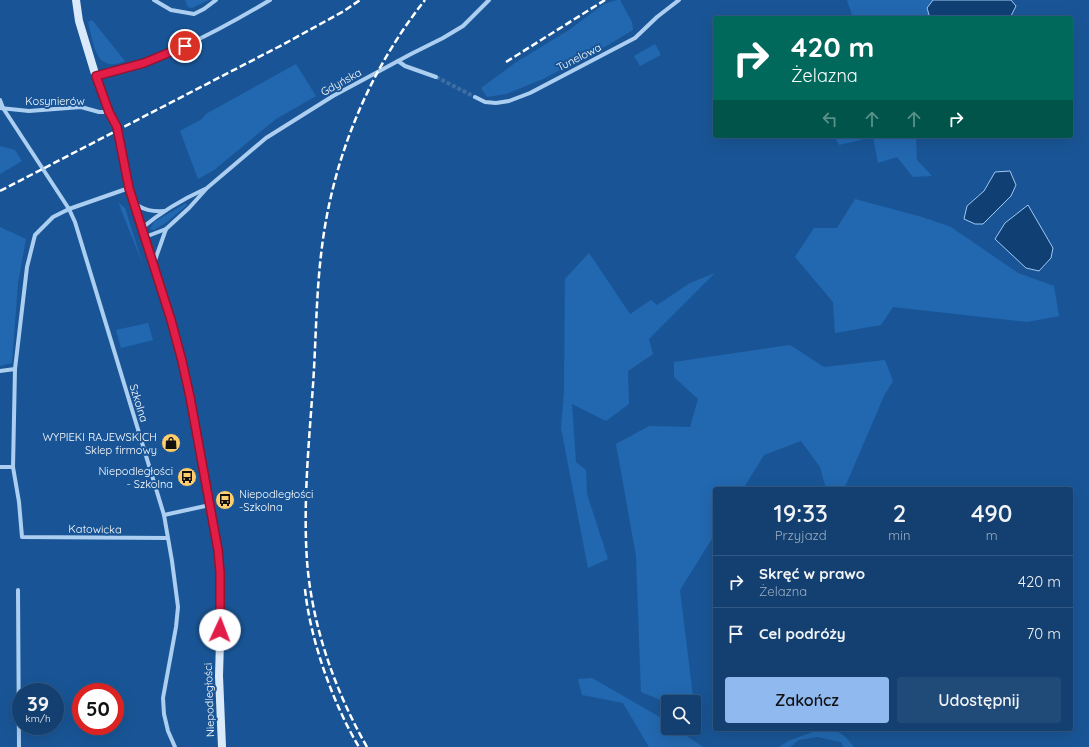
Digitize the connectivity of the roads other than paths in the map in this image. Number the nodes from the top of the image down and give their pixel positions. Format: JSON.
{"nodes":[{"id":1,"x":76,"y":0,"type":"edge"},
{"id":2,"x":154,"y":0,"type":"edge"},
{"id":3,"x":216,"y":0,"type":"edge"},
{"id":4,"x":270,"y":0,"type":"edge"},
{"id":5,"x":489,"y":0,"type":"edge"},
{"id":6,"x":679,"y":0,"type":"edge"},
{"id":7,"x":398,"y":61,"type":"junction"},
{"id":8,"x":96,"y":76,"type":"junction"},
{"id":9,"x":436,"y":77,"type":"tunnel mouth"},
{"id":10,"x":475,"y":97,"type":"tunnel mouth"},
{"id":11,"x":0,"y":100,"type":"edge"},
{"id":12,"x":2,"y":108,"type":"edge"},
{"id":13,"x":109,"y":112,"type":"junction"},
{"id":14,"x":129,"y":188,"type":"junction"},
{"id":15,"x":207,"y":188,"type":"junction"},
{"id":16,"x":135,"y":204,"type":"junction"},
{"id":17,"x":69,"y":209,"type":"junction"},
{"id":18,"x":166,"y":210,"type":"junction"},
{"id":19,"x":142,"y":228,"type":"junction"},
{"id":20,"x":166,"y":229,"type":"junction"},
{"id":21,"x":145,"y":237,"type":"junction"},
{"id":22,"x":153,"y":264,"type":"junction"},
{"id":23,"x":15,"y":369,"type":"junction"},
{"id":24,"x":0,"y":371,"type":"edge"},
{"id":25,"x":0,"y":467,"type":"edge"},
{"id":26,"x":13,"y":467,"type":"junction"},
{"id":27,"x":210,"y":504,"type":"junction"},
{"id":28,"x":164,"y":515,"type":"junction"},
{"id":29,"x":167,"y":538,"type":"junction"},
{"id":30,"x":18,"y":590,"type":"dead end"},
{"id":31,"x":19,"y":747,"type":"edge"},
{"id":32,"x":175,"y":747,"type":"edge"},
{"id":33,"x":222,"y":747,"type":"edge"}],
"edges":[{"from":1,"to":8,"type":"main road","name":"Niepodległości"},
{"from":2,"to":3,"type":"street"},
{"from":4,"to":8,"type":"street"},
{"from":5,"to":7,"type":"street","name":"Gdyńska"},
{"from":6,"to":10,"type":"street","name":"Tunelowa"},
{"from":7,"to":9,"type":"street"},
{"from":7,"to":15,"type":"street","name":"Gdyńska"},
{"from":8,"to":13,"type":"main road","name":"Niepodległości"},
{"from":11,"to":12,"type":"street","name":"Szkolna"},
{"from":12,"to":13,"type":"street","name":"Kosynierów"},
{"from":12,"to":17,"type":"street","name":"Szkolna"},
{"from":13,"to":14,"type":"main road","name":"Niepodległości"},
{"from":14,"to":16,"type":"main road","name":"Niepodległości"},
{"from":14,"to":17,"type":"street"},
{"from":15,"to":18,"type":"street","name":"Gdyńska"},
{"from":15,"to":20,"type":"street","name":"Gdyńska"},
{"from":16,"to":18,"type":"street"},
{"from":16,"to":19,"type":"main road","name":"Niepodległości"},
{"from":17,"to":23,"type":"street"},
{"from":17,"to":28,"type":"street","name":"Szkolna"},
{"from":18,"to":19,"type":"street","name":"Gdyńska"},
{"from":19,"to":21,"type":"main road","name":"Niepodległości"},
{"from":20,"to":21,"type":"street","name":"Gdyńska"},
{"from":20,"to":22,"type":"street","name":"Gdyńska"},
{"from":21,"to":22,"type":"main road","name":"Niepodległości"},
{"from":22,"to":27,"type":"main road","name":"Niepodległości"},
{"from":23,"to":24,"type":"street"},
{"from":23,"to":26,"type":"street"},
{"from":25,"to":26,"type":"street"},
{"from":26,"to":29,"type":"street","name":"Katowicka"},
{"from":27,"to":28,"type":"street"},
{"from":27,"to":33,"type":"main road","name":"Niepodległości"},
{"from":28,"to":29,"type":"street","name":"Szkolna"},
{"from":29,"to":32,"type":"street","name":"Szkolna"},
{"from":30,"to":31,"type":"street"}]}
